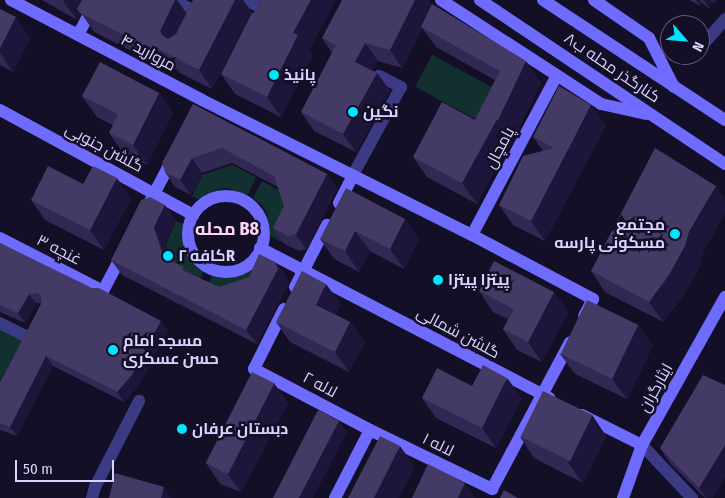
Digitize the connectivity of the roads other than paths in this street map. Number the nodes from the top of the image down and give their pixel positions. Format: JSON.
{"nodes":[{"id":1,"x":11,"y":0,"type":"edge"},
{"id":2,"x":97,"y":0,"type":"edge"},
{"id":3,"x":173,"y":0,"type":"edge"},
{"id":4,"x":208,"y":0,"type":"edge"},
{"id":5,"x":246,"y":0,"type":"edge"},
{"id":6,"x":441,"y":0,"type":"edge"},
{"id":7,"x":480,"y":0,"type":"edge"},
{"id":8,"x":543,"y":0,"type":"edge"},
{"id":9,"x":594,"y":0,"type":"edge"},
{"id":10,"x":260,"y":7,"type":"edge"},
{"id":11,"x":725,"y":20,"type":"edge"},
{"id":12,"x":78,"y":35,"type":"junction"},
{"id":13,"x":710,"y":37,"type":"edge"},
{"id":14,"x":380,"y":76,"type":"dead end"},
{"id":15,"x":556,"y":77,"type":"junction"},
{"id":16,"x":674,"y":86,"type":"junction"},
{"id":17,"x":0,"y":110,"type":"edge"},
{"id":18,"x":653,"y":115,"type":"junction"},
{"id":19,"x":725,"y":120,"type":"edge"},
{"id":20,"x":180,"y":142,"type":"edge"},
{"id":21,"x":725,"y":164,"type":"edge"},
{"id":22,"x":353,"y":175,"type":"junction"},
{"id":23,"x":154,"y":193,"type":"junction"},
{"id":24,"x":193,"y":215,"type":"junction"},
{"id":25,"x":137,"y":226,"type":"edge"},
{"id":26,"x":472,"y":235,"type":"junction"},
{"id":27,"x":0,"y":238,"type":"edge"},
{"id":28,"x":128,"y":242,"type":"edge"},
{"id":29,"x":260,"y":248,"type":"junction"},
{"id":30,"x":304,"y":270,"type":"junction"},
{"id":31,"x":725,"y":297,"type":"edge"},
{"id":32,"x":1,"y":317,"type":"edge"},
{"id":33,"x":34,"y":323,"type":"edge"},
{"id":34,"x":27,"y":337,"type":"junction"},
{"id":35,"x":20,"y":351,"type":"edge"},
{"id":36,"x":543,"y":395,"type":"junction"},
{"id":37,"x":139,"y":401,"type":"dead end"},
{"id":38,"x":370,"y":430,"type":"junction"},
{"id":39,"x":642,"y":445,"type":"junction"},
{"id":40,"x":92,"y":498,"type":"edge"},
{"id":41,"x":335,"y":498,"type":"edge"},
{"id":42,"x":623,"y":498,"type":"edge"},
{"id":43,"x":692,"y":498,"type":"edge"}],
"edges":[{"from":1,"to":12,"type":"street","name":"مروارید ۴"},
{"from":2,"to":12,"type":"street"},
{"from":3,"to":4,"type":"street"},
{"from":5,"to":10,"type":"street"},
{"from":6,"to":15,"type":"street"},
{"from":7,"to":18,"type":"street","name":"کنارگذر محله ب۸"},
{"from":8,"to":16,"type":"street"},
{"from":9,"to":16,"type":"street"},
{"from":11,"to":13,"type":"street"},
{"from":12,"to":22,"type":"street","name":"مروارید ۴"},
{"from":14,"to":22,"type":"street"},
{"from":15,"to":18,"type":"street"},
{"from":15,"to":26,"type":"street","name":"پامچال"},
{"from":16,"to":19,"type":"street"},
{"from":17,"to":23,"type":"street","name":"گلشن جنوبی"},
{"from":18,"to":21,"type":"street","name":"کنارگذر محله ب۸"},
{"from":20,"to":23,"type":"street"},
{"from":22,"to":26,"type":"street","name":"مروارید ۴"},
{"from":22,"to":30,"type":"street"},
{"from":23,"to":24,"type":"street","name":"گلشن جنوبی"},
{"from":23,"to":25,"type":"street"},
{"from":24,"to":29,"type":"street"},
{"from":24,"to":29,"type":"street"},
{"from":26,"to":36,"type":"street","name":"مروارید ۴"},
{"from":27,"to":28,"type":"street","name":"غنچه ۳"},
{"from":29,"to":30,"type":"street","name":"گلشن شمالی"},
{"from":30,"to":36,"type":"street","name":"گلشن شمالی"},
{"from":30,"to":38,"type":"street","name":"لاله ۲"},
{"from":31,"to":39,"type":"street","name":"ایثارگران"},
{"from":32,"to":34,"type":"street"},
{"from":33,"to":34,"type":"street"},
{"from":34,"to":35,"type":"street"},
{"from":36,"to":38,"type":"street","name":"لاله ۱"},
{"from":36,"to":39,"type":"street","name":"گلشن شمالی"},
{"from":37,"to":40,"type":"street"},
{"from":38,"to":41,"type":"street"},
{"from":39,"to":42,"type":"street","name":"ایثارگران"},
{"from":39,"to":43,"type":"street"}]}
